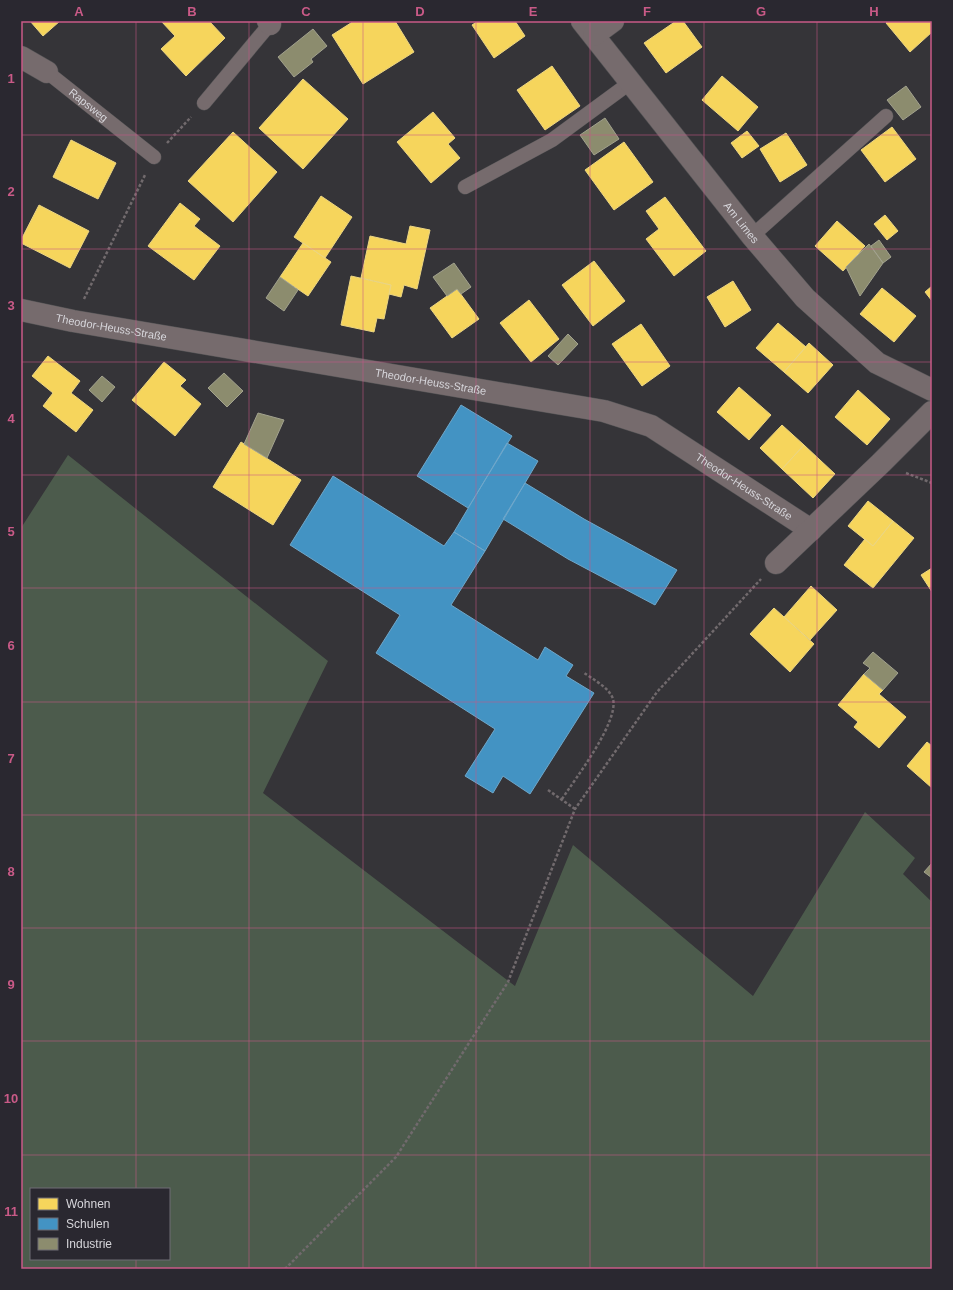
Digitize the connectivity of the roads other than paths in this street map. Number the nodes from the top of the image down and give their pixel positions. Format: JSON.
{"nodes":[{"id":1,"x":613,"y":21,"type":"edge"},
{"id":2,"x":269,"y":22,"type":"edge"},
{"id":3,"x":588,"y":28,"type":"edge"},
{"id":4,"x":21,"y":57,"type":"edge"},
{"id":5,"x":47,"y":72,"type":"joint"},
{"id":6,"x":632,"y":82,"type":"junction"},
{"id":7,"x":204,"y":103,"type":"road end"},
{"id":8,"x":886,"y":116,"type":"dead end"},
{"id":9,"x":154,"y":157,"type":"road end"},
{"id":10,"x":464,"y":187,"type":"dead end"},
{"id":11,"x":752,"y":236,"type":"junction"},
{"id":12,"x":21,"y":310,"type":"edge"},
{"id":13,"x":932,"y":390,"type":"edge"},
{"id":14,"x":932,"y":412,"type":"edge"},
{"id":15,"x":811,"y":530,"type":"junction"},
{"id":16,"x":776,"y":562,"type":"road end"}],
"edges":[{"from":1,"to":3,"type":"street"},
{"from":2,"to":7,"type":"lane"},
{"from":3,"to":6,"type":"street","name":"Am Limes"},
{"from":4,"to":5,"type":"street","name":"Rapsweg"},
{"from":5,"to":9,"type":"lane","name":"Rapsweg"},
{"from":6,"to":10,"type":"lane"},
{"from":6,"to":11,"type":"street","name":"Am Limes"},
{"from":8,"to":11,"type":"lane"},
{"from":11,"to":13,"type":"street","name":"Am Limes"},
{"from":12,"to":15,"type":"street","name":"Theodor-Heuss-Straße"},
{"from":14,"to":15,"type":"street"},
{"from":15,"to":16,"type":"street"}]}
